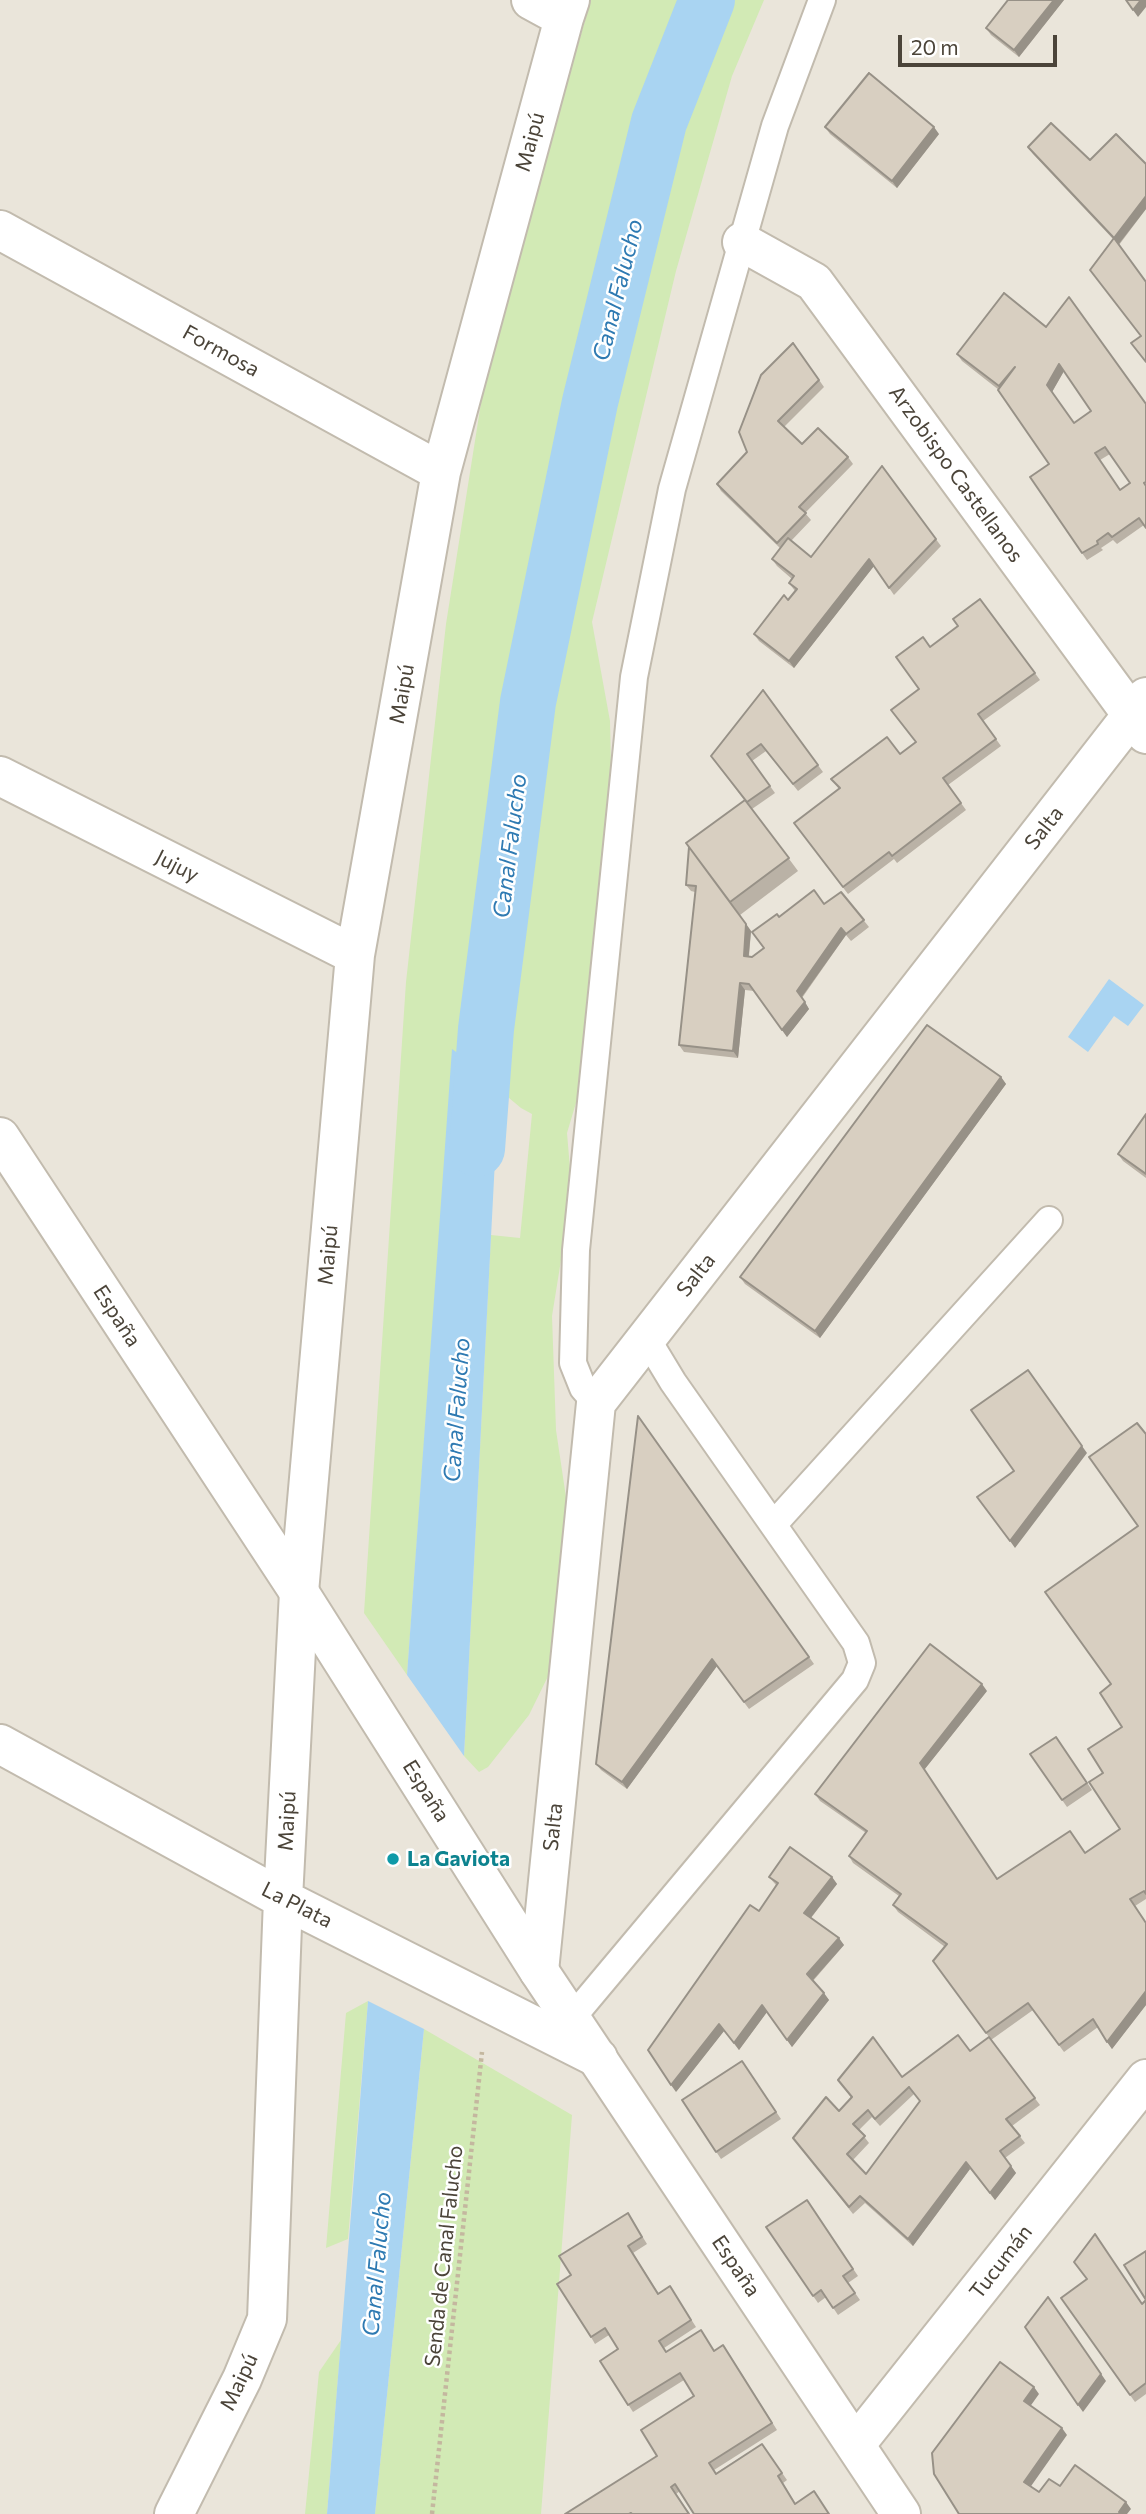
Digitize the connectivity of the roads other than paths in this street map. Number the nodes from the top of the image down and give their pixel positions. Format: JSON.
{"nodes":[{"id":1,"x":822,"y":0,"type":"edge"},
{"id":2,"x":555,"y":6,"type":"edge"},
{"id":3,"x":0,"y":230,"type":"edge"},
{"id":4,"x":742,"y":242,"type":"junction"},
{"id":5,"x":441,"y":471,"type":"junction"},
{"id":6,"x":1142,"y":715,"type":"edge"},
{"id":7,"x":0,"y":776,"type":"edge"},
{"id":8,"x":355,"y":955,"type":"junction"},
{"id":9,"x":0,"y":1137,"type":"edge"},
{"id":10,"x":1049,"y":1220,"type":"dead end"},
{"id":11,"x":646,"y":1339,"type":"junction"},
{"id":12,"x":596,"y":1403,"type":"junction"},
{"id":13,"x":774,"y":1524,"type":"junction"},
{"id":14,"x":299,"y":1592,"type":"junction"},
{"id":15,"x":0,"y":1744,"type":"edge"},
{"id":16,"x":282,"y":1899,"type":"junction"},
{"id":17,"x":539,"y":1971,"type":"junction"},
{"id":18,"x":571,"y":2019,"type":"junction"},
{"id":19,"x":598,"y":2058,"type":"junction"},
{"id":20,"x":1146,"y":2079,"type":"edge"},
{"id":21,"x":856,"y":2444,"type":"junction"},
{"id":22,"x":174,"y":2514,"type":"edge"},
{"id":23,"x":901,"y":2514,"type":"edge"}],
"edges":[{"from":1,"to":4,"type":"lane"},
{"from":2,"to":5,"type":"street","name":"Maipú"},
{"from":3,"to":5,"type":"street","name":"Formosa"},
{"from":4,"to":6,"type":"street","name":"Arzobispo Castellanos"},
{"from":4,"to":12,"type":"lane"},
{"from":5,"to":8,"type":"street","name":"Maipú"},
{"from":6,"to":11,"type":"street","name":"Salta"},
{"from":7,"to":8,"type":"street","name":"Jujuy"},
{"from":8,"to":14,"type":"street","name":"Maipú"},
{"from":9,"to":14,"type":"street","name":"España"},
{"from":10,"to":13,"type":"lane"},
{"from":11,"to":12,"type":"street","name":"Salta"},
{"from":11,"to":13,"type":"lane"},
{"from":12,"to":17,"type":"street","name":"Salta"},
{"from":13,"to":18,"type":"lane"},
{"from":14,"to":16,"type":"street","name":"Maipú"},
{"from":14,"to":17,"type":"street","name":"España"},
{"from":15,"to":16,"type":"street","name":"La Plata"},
{"from":16,"to":19,"type":"street","name":"La Plata"},
{"from":16,"to":22,"type":"street","name":"Maipú"},
{"from":17,"to":18,"type":"street","name":"España"},
{"from":18,"to":19,"type":"street","name":"España"},
{"from":19,"to":21,"type":"street","name":"España"},
{"from":20,"to":21,"type":"street","name":"Tucumán"},
{"from":21,"to":23,"type":"street","name":"España"}]}
